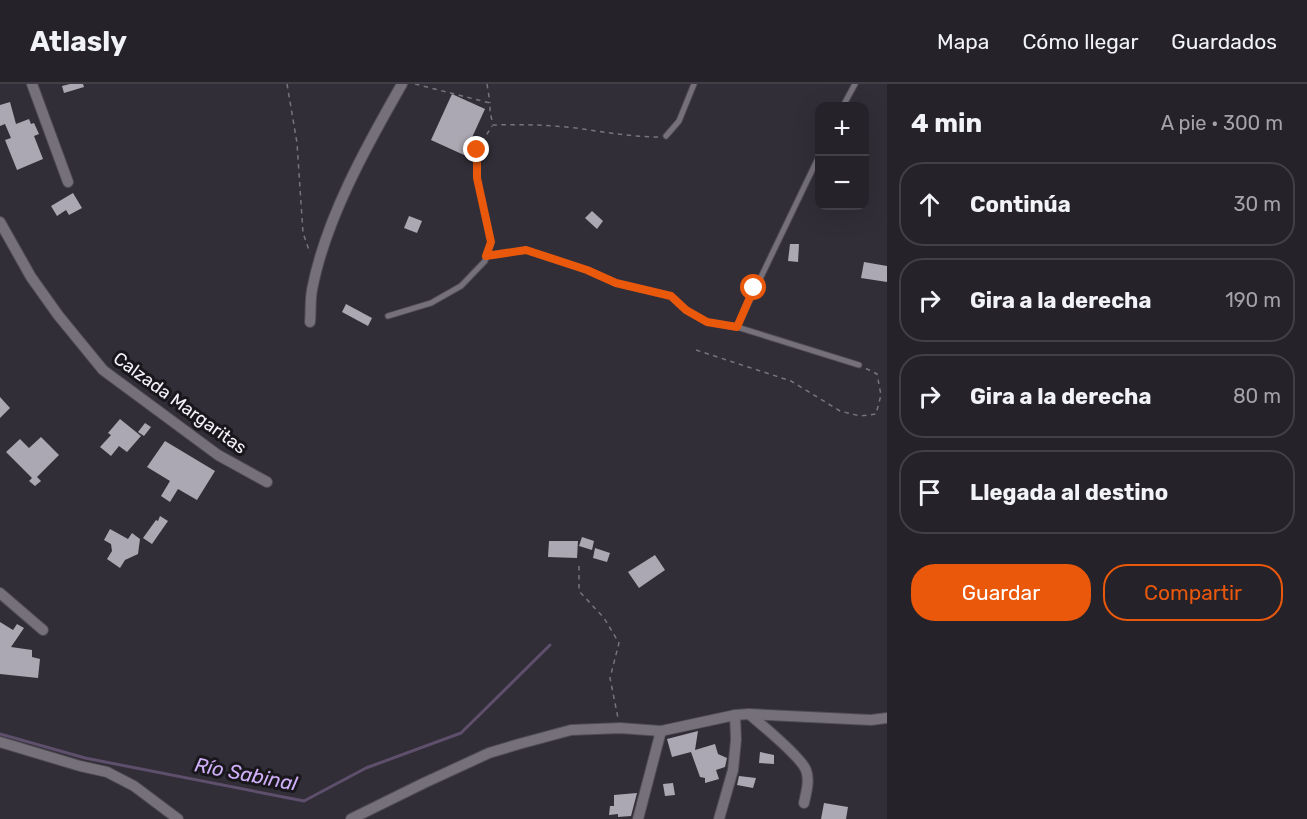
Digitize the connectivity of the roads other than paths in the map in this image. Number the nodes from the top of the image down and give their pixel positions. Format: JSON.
{"nodes":[{"id":1,"x":32,"y":84,"type":"edge"},
{"id":2,"x":402,"y":84,"type":"edge"},
{"id":3,"x":694,"y":84,"type":"edge"},
{"id":4,"x":855,"y":84,"type":"edge"},
{"id":5,"x":845,"y":102,"type":"edge"},
{"id":6,"x":666,"y":136,"type":"road end"},
{"id":7,"x":818,"y":156,"type":"edge"},
{"id":8,"x":68,"y":182,"type":"dead end"},
{"id":9,"x":0,"y":222,"type":"edge"},
{"id":10,"x":388,"y":316,"type":"dead end"},
{"id":11,"x":310,"y":322,"type":"dead end"},
{"id":12,"x":737,"y":327,"type":"junction"},
{"id":13,"x":859,"y":364,"type":"road end"},
{"id":14,"x":267,"y":482,"type":"dead end"},
{"id":15,"x":0,"y":592,"type":"edge"},
{"id":16,"x":43,"y":630,"type":"dead end"},
{"id":17,"x":735,"y":714,"type":"junction"},
{"id":18,"x":749,"y":714,"type":"junction"},
{"id":19,"x":887,"y":718,"type":"edge"},
{"id":20,"x":661,"y":731,"type":"junction"},
{"id":21,"x":0,"y":742,"type":"edge"},
{"id":22,"x":804,"y":803,"type":"dead end"},
{"id":23,"x":178,"y":819,"type":"edge"},
{"id":24,"x":351,"y":819,"type":"edge"},
{"id":25,"x":638,"y":819,"type":"edge"},
{"id":26,"x":719,"y":819,"type":"edge"}],
"edges":[{"from":1,"to":8,"type":"street"},
{"from":2,"to":11,"type":"street"},
{"from":3,"to":6,"type":"lane"},
{"from":4,"to":5,"type":"lane"},
{"from":7,"to":12,"type":"lane"},
{"from":9,"to":14,"type":"street","name":"Calzada Margaritas"},
{"from":10,"to":12,"type":"lane"},
{"from":12,"to":13,"type":"lane"},
{"from":15,"to":16,"type":"street"},
{"from":17,"to":18,"type":"street"},
{"from":17,"to":20,"type":"street"},
{"from":17,"to":26,"type":"street"},
{"from":18,"to":19,"type":"street"},
{"from":18,"to":22,"type":"street"},
{"from":20,"to":24,"type":"street"},
{"from":20,"to":25,"type":"street"},
{"from":21,"to":23,"type":"street"}]}
